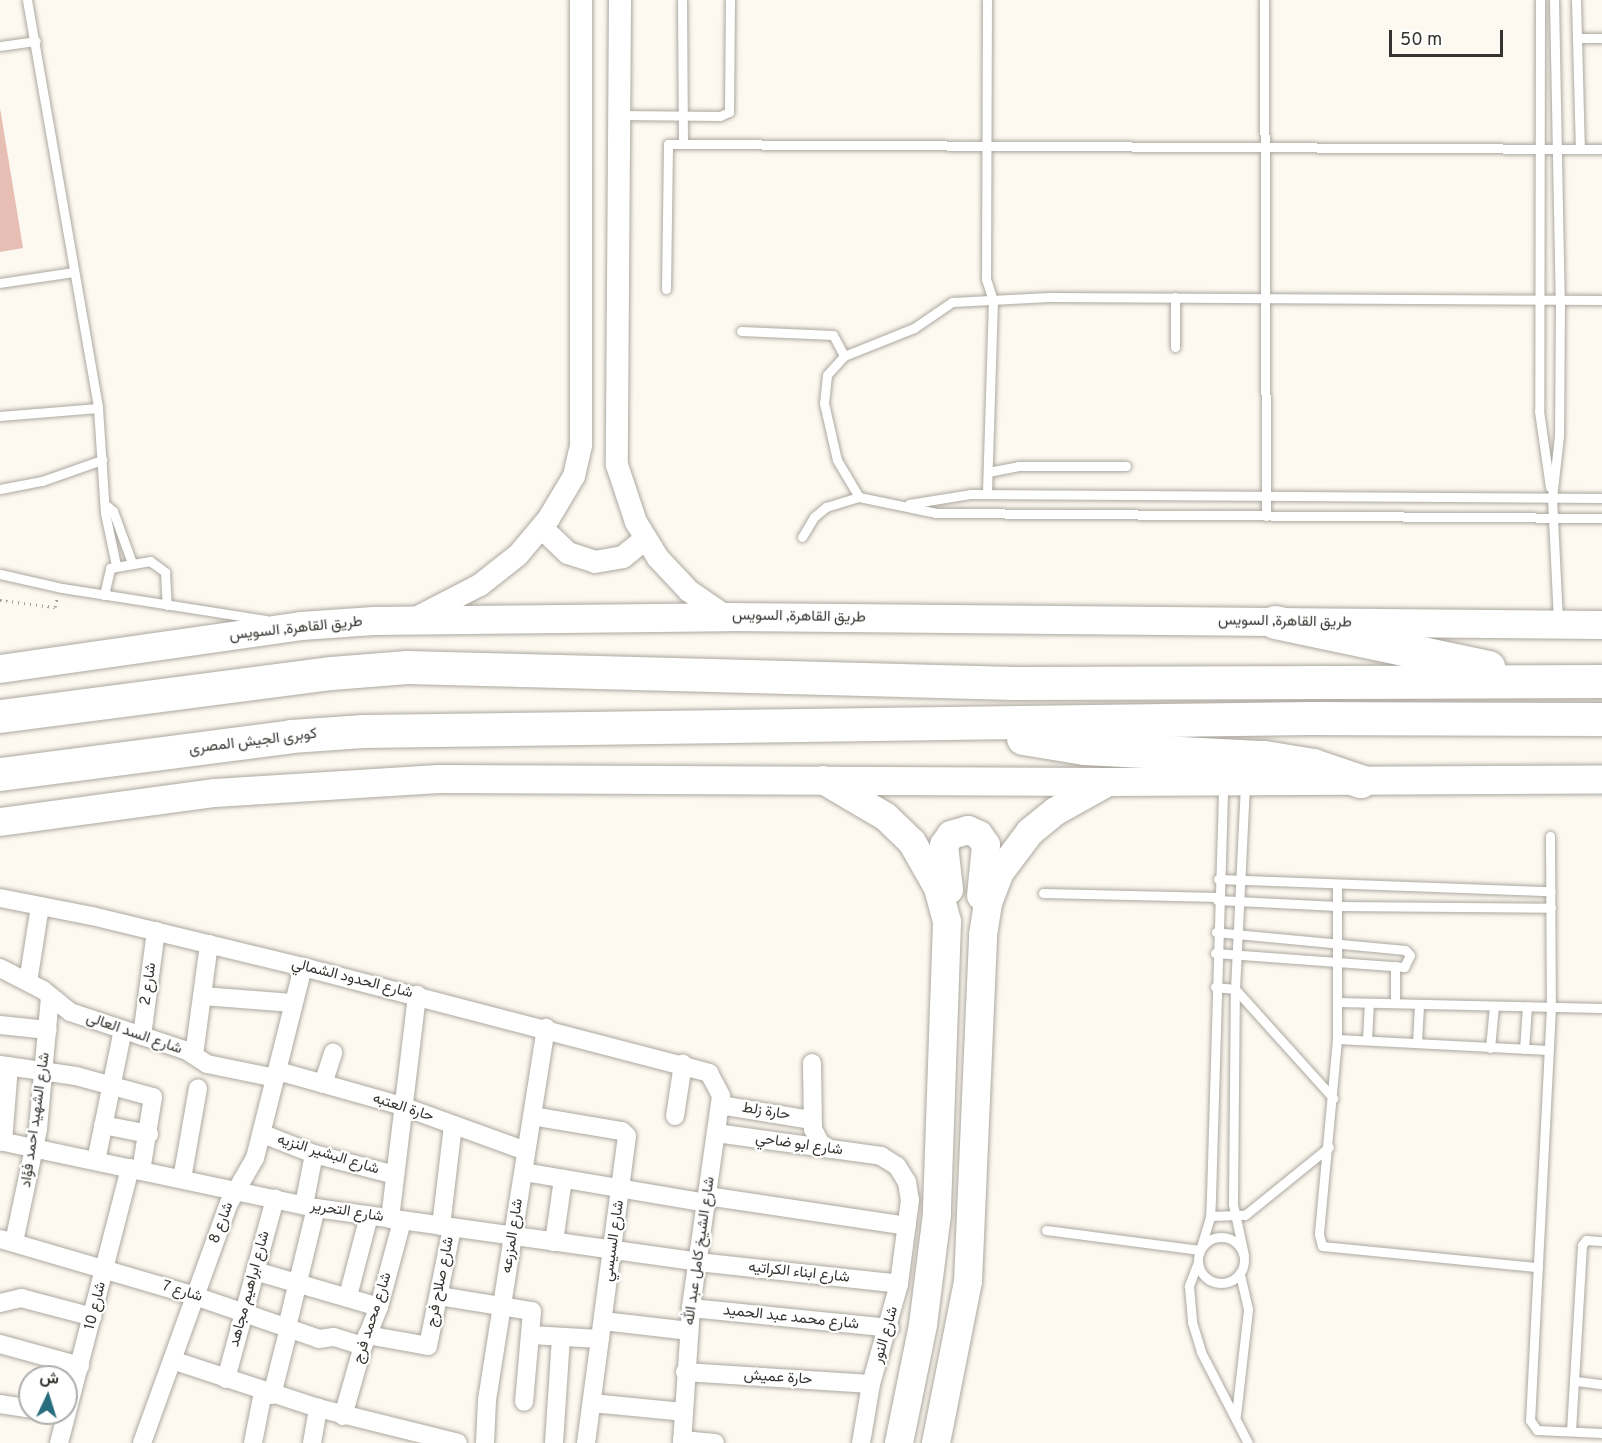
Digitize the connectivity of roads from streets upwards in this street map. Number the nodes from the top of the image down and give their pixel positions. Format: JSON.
{"nodes":[{"id":1,"x":581,"y":0,"type":"edge"},
{"id":2,"x":620,"y":0,"type":"edge"},
{"id":3,"x":542,"y":528,"type":"junction"},
{"id":4,"x":645,"y":539,"type":"junction"},
{"id":5,"x":727,"y":617,"type":"junction"},
{"id":6,"x":410,"y":621,"type":"junction"},
{"id":7,"x":1275,"y":622,"type":"junction"},
{"id":8,"x":1602,"y":625,"type":"edge"},
{"id":9,"x":0,"y":669,"type":"edge"},
{"id":10,"x":1552,"y":681,"type":"junction"},
{"id":11,"x":1602,"y":681,"type":"edge"},
{"id":12,"x":0,"y":716,"type":"edge"},
{"id":13,"x":1602,"y":719,"type":"edge"},
{"id":14,"x":982,"y":724,"type":"junction"},
{"id":15,"x":0,"y":774,"type":"edge"},
{"id":16,"x":822,"y":778,"type":"junction"},
{"id":17,"x":1602,"y":779,"type":"edge"},
{"id":18,"x":1360,"y":781,"type":"junction"},
{"id":19,"x":1107,"y":782,"type":"junction"},
{"id":20,"x":0,"y":822,"type":"edge"},
{"id":21,"x":0,"y":898,"type":"edge"},
{"id":22,"x":40,"y":906,"type":"junction"},
{"id":23,"x":985,"y":919,"type":"junction"},
{"id":24,"x":947,"y":922,"type":"junction"},
{"id":25,"x":156,"y":931,"type":"junction"},
{"id":26,"x":209,"y":944,"type":"junction"},
{"id":27,"x":303,"y":967,"type":"junction"},
{"id":28,"x":0,"y":968,"type":"edge"},
{"id":29,"x":28,"y":982,"type":"junction"},
{"id":30,"x":417,"y":995,"type":"junction"},
{"id":31,"x":202,"y":996,"type":"junction"},
{"id":32,"x":50,"y":997,"type":"junction"},
{"id":33,"x":293,"y":1004,"type":"junction"},
{"id":34,"x":0,"y":1025,"type":"edge"},
{"id":35,"x":546,"y":1029,"type":"junction"},
{"id":36,"x":48,"y":1030,"type":"junction"},
{"id":37,"x":123,"y":1030,"type":"junction"},
{"id":38,"x":142,"y":1036,"type":"junction"},
{"id":39,"x":333,"y":1053,"type":"dead end"},
{"id":40,"x":194,"y":1055,"type":"junction"},
{"id":41,"x":812,"y":1063,"type":"dead end"},
{"id":42,"x":683,"y":1064,"type":"junction"},
{"id":43,"x":5,"y":1065,"type":"edge"},
{"id":44,"x":701,"y":1069,"type":"joint"},
{"id":45,"x":45,"y":1070,"type":"junction"},
{"id":46,"x":277,"y":1074,"type":"junction"},
{"id":47,"x":323,"y":1083,"type":"junction"},
{"id":48,"x":112,"y":1084,"type":"junction"},
{"id":49,"x":198,"y":1088,"type":"dead end"},
{"id":50,"x":720,"y":1105,"type":"junction"},
{"id":51,"x":403,"y":1107,"type":"junction"},
{"id":52,"x":532,"y":1116,"type":"junction"},
{"id":53,"x":675,"y":1116,"type":"dead end"},
{"id":54,"x":812,"y":1120,"type":"junction"},
{"id":55,"x":103,"y":1125,"type":"junction"},
{"id":56,"x":453,"y":1125,"type":"junction"},
{"id":57,"x":717,"y":1133,"type":"junction"},
{"id":58,"x":149,"y":1134,"type":"junction"},
{"id":59,"x":262,"y":1134,"type":"junction"},
{"id":60,"x":1,"y":1141,"type":"edge"},
{"id":61,"x":34,"y":1148,"type":"junction"},
{"id":62,"x":830,"y":1149,"type":"junction"},
{"id":63,"x":526,"y":1151,"type":"junction"},
{"id":64,"x":314,"y":1154,"type":"junction"},
{"id":65,"x":881,"y":1156,"type":"joint"},
{"id":66,"x":96,"y":1161,"type":"junction"},
{"id":67,"x":135,"y":1169,"type":"junction"},
{"id":68,"x":524,"y":1172,"type":"junction"},
{"id":69,"x":395,"y":1175,"type":"junction"},
{"id":70,"x":182,"y":1179,"type":"junction"},
{"id":71,"x":563,"y":1179,"type":"junction"},
{"id":72,"x":621,"y":1188,"type":"junction"},
{"id":73,"x":237,"y":1191,"type":"junction"},
{"id":74,"x":274,"y":1199,"type":"junction"},
{"id":75,"x":707,"y":1199,"type":"junction"},
{"id":76,"x":310,"y":1206,"type":"junction"},
{"id":77,"x":369,"y":1216,"type":"junction"},
{"id":78,"x":396,"y":1220,"type":"junction"},
{"id":79,"x":907,"y":1226,"type":"junction"},
{"id":80,"x":447,"y":1227,"type":"junction"},
{"id":81,"x":513,"y":1236,"type":"junction"},
{"id":82,"x":7,"y":1240,"type":"edge"},
{"id":83,"x":555,"y":1242,"type":"junction"},
{"id":84,"x":613,"y":1250,"type":"junction"},
{"id":85,"x":698,"y":1262,"type":"junction"},
{"id":86,"x":105,"y":1268,"type":"junction"},
{"id":87,"x":255,"y":1271,"type":"junction"},
{"id":88,"x":298,"y":1282,"type":"junction"},
{"id":89,"x":899,"y":1284,"type":"junction"},
{"id":90,"x":195,"y":1296,"type":"junction"},
{"id":91,"x":348,"y":1296,"type":"junction"},
{"id":92,"x":439,"y":1296,"type":"junction"},
{"id":93,"x":0,"y":1303,"type":"edge"},
{"id":94,"x":502,"y":1306,"type":"junction"},
{"id":95,"x":380,"y":1307,"type":"junction"},
{"id":96,"x":691,"y":1308,"type":"junction"},
{"id":97,"x":244,"y":1313,"type":"junction"},
{"id":98,"x":93,"y":1317,"type":"junction"},
{"id":99,"x":603,"y":1321,"type":"junction"},
{"id":100,"x":288,"y":1328,"type":"junction"},
{"id":101,"x":890,"y":1328,"type":"junction"},
{"id":102,"x":689,"y":1331,"type":"junction"},
{"id":103,"x":531,"y":1335,"type":"junction"},
{"id":104,"x":561,"y":1336,"type":"junction"},
{"id":105,"x":600,"y":1339,"type":"junction"},
{"id":106,"x":365,"y":1340,"type":"junction"},
{"id":107,"x":0,"y":1344,"type":"edge"},
{"id":108,"x":172,"y":1360,"type":"junction"},
{"id":109,"x":80,"y":1366,"type":"junction"},
{"id":110,"x":78,"y":1371,"type":"edge"},
{"id":111,"x":686,"y":1372,"type":"junction"},
{"id":112,"x":226,"y":1379,"type":"junction"},
{"id":113,"x":871,"y":1384,"type":"junction"},
{"id":114,"x":267,"y":1393,"type":"junction"},
{"id":115,"x":524,"y":1402,"type":"dead end"},
{"id":116,"x":592,"y":1403,"type":"junction"},
{"id":117,"x":0,"y":1404,"type":"edge"},
{"id":118,"x":18,"y":1407,"type":"edge"},
{"id":119,"x":318,"y":1408,"type":"junction"},
{"id":120,"x":683,"y":1412,"type":"junction"},
{"id":121,"x":343,"y":1416,"type":"junction"},
{"id":122,"x":60,"y":1425,"type":"edge"},
{"id":123,"x":400,"y":1437,"type":"edge"},
{"id":124,"x":682,"y":1441,"type":"edge"},
{"id":125,"x":59,"y":1443,"type":"edge"},
{"id":126,"x":142,"y":1443,"type":"edge"},
{"id":127,"x":253,"y":1443,"type":"edge"},
{"id":128,"x":312,"y":1443,"type":"edge"},
{"id":129,"x":458,"y":1443,"type":"edge"},
{"id":130,"x":485,"y":1443,"type":"edge"},
{"id":131,"x":554,"y":1443,"type":"edge"},
{"id":132,"x":586,"y":1443,"type":"edge"},
{"id":133,"x":715,"y":1443,"type":"edge"},
{"id":134,"x":861,"y":1443,"type":"edge"},
{"id":135,"x":899,"y":1443,"type":"edge"},
{"id":136,"x":936,"y":1443,"type":"edge"}],
"edges":[{"from":1,"to":3,"type":"street"},
{"from":2,"to":4,"type":"street"},
{"from":3,"to":4,"type":"street"},
{"from":3,"to":6,"type":"street"},
{"from":4,"to":5,"type":"street"},
{"from":5,"to":6,"type":"main road","name":"طريق القاهرة, السويس"},
{"from":5,"to":7,"type":"main road","name":"طريق القاهرة, السويس"},
{"from":6,"to":9,"type":"main road","name":"طريق القاهرة, السويس"},
{"from":7,"to":8,"type":"main road","name":"طريق القاهرة, السويس"},
{"from":7,"to":10,"type":"highway"},
{"from":10,"to":11,"type":"highway"},
{"from":10,"to":12,"type":"highway"},
{"from":13,"to":14,"type":"highway"},
{"from":14,"to":15,"type":"highway","name":"كوبرى الجيش المصرى"},
{"from":14,"to":18,"type":"highway"},
{"from":16,"to":19,"type":"main road"},
{"from":16,"to":20,"type":"main road"},
{"from":16,"to":24,"type":"main road"},
{"from":17,"to":18,"type":"main road"},
{"from":18,"to":19,"type":"main road"},
{"from":19,"to":23,"type":"main road"},
{"from":21,"to":22,"type":"street","name":"شارع الحدود الشمالي"},
{"from":22,"to":25,"type":"street","name":"شارع الحدود الشمالي"},
{"from":22,"to":29,"type":"street"},
{"from":23,"to":24,"type":"main road"},
{"from":23,"to":136,"type":"main road"},
{"from":24,"to":135,"type":"main road"},
{"from":25,"to":26,"type":"street","name":"شارع الحدود الشمالي"},
{"from":25,"to":38,"type":"street","name":"شارع 2"},
{"from":26,"to":27,"type":"street","name":"شارع الحدود الشمالي"},
{"from":26,"to":31,"type":"street"},
{"from":27,"to":30,"type":"street","name":"شارع الحدود الشمالي"},
{"from":27,"to":33,"type":"street","name":"شارع 8"},
{"from":28,"to":29,"type":"street","name":"شارع السد العالى"},
{"from":29,"to":32,"type":"street","name":"شارع السد العالى"},
{"from":30,"to":35,"type":"street","name":"شارع الحدود الشمالي"},
{"from":30,"to":51,"type":"street","name":"شارع محمد فرج"},
{"from":31,"to":33,"type":"street"},
{"from":31,"to":40,"type":"street"},
{"from":32,"to":36,"type":"street","name":"شارع الشهيد احمد فؤاد"},
{"from":32,"to":37,"type":"street","name":"شارع السد العالى"},
{"from":33,"to":46,"type":"street","name":"شارع 8"},
{"from":34,"to":36,"type":"street"},
{"from":35,"to":42,"type":"street","name":"شارع الحدود الشمالي"},
{"from":35,"to":52,"type":"street","name":"شارع المزرعه"},
{"from":36,"to":45,"type":"street","name":"شارع الشهيد احمد فؤاد"},
{"from":37,"to":38,"type":"street","name":"شارع السد العالى"},
{"from":37,"to":48,"type":"street"},
{"from":38,"to":40,"type":"street","name":"شارع السد العالى"},
{"from":39,"to":47,"type":"street"},
{"from":40,"to":46,"type":"street","name":"شارع السد العالى"},
{"from":41,"to":54,"type":"street"},
{"from":42,"to":44,"type":"street","name":"شارع الحدود الشمالي"},
{"from":42,"to":53,"type":"street"},
{"from":43,"to":45,"type":"street"},
{"from":43,"to":60,"type":"street"},
{"from":44,"to":50,"type":"street","name":"شارع الشيخ كامل عبد الله"},
{"from":45,"to":48,"type":"street"},
{"from":45,"to":61,"type":"street","name":"شارع الشهيد احمد فؤاد"},
{"from":46,"to":47,"type":"street","name":"حارة العتبه"},
{"from":46,"to":59,"type":"street","name":"شارع 8"},
{"from":47,"to":51,"type":"street","name":"حارة العتبه"},
{"from":48,"to":55,"type":"street"},
{"from":48,"to":58,"type":"street","name":"شارع 10"},
{"from":49,"to":70,"type":"street"},
{"from":50,"to":54,"type":"street","name":"حارة زلط"},
{"from":50,"to":57,"type":"street","name":"شارع الشيخ كامل عبد الله"},
{"from":51,"to":56,"type":"street","name":"حارة العتبه"},
{"from":51,"to":69,"type":"street","name":"شارع محمد فرج"},
{"from":52,"to":63,"type":"street","name":"شارع المزرعه"},
{"from":52,"to":72,"type":"street","name":"شارع السيسي"},
{"from":54,"to":62,"type":"street"},
{"from":55,"to":58,"type":"street"},
{"from":55,"to":66,"type":"street"},
{"from":56,"to":63,"type":"street","name":"حارة العتبه"},
{"from":56,"to":80,"type":"street","name":"شارع صلاح فرج"},
{"from":57,"to":62,"type":"street","name":"شارع ابو ضاحي"},
{"from":57,"to":75,"type":"street","name":"شارع الشيخ كامل عبد الله"},
{"from":58,"to":67,"type":"street","name":"شارع 10"},
{"from":59,"to":64,"type":"street","name":"شارع البشير النزيه"},
{"from":59,"to":73,"type":"street","name":"شارع 8"},
{"from":60,"to":61,"type":"street","name":"شارع التحرير"},
{"from":61,"to":66,"type":"street","name":"شارع التحرير"},
{"from":61,"to":82,"type":"street","name":"شارع الشهيد احمد فؤاد"},
{"from":62,"to":65,"type":"street","name":"شارع ابو ضاحي"},
{"from":63,"to":68,"type":"street","name":"شارع المزرعه"},
{"from":64,"to":69,"type":"street","name":"شارع البشير النزيه"},
{"from":64,"to":76,"type":"street"},
{"from":65,"to":79,"type":"street","name":"شارع النور"},
{"from":66,"to":67,"type":"street","name":"شارع التحرير"},
{"from":67,"to":70,"type":"street","name":"شارع التحرير"},
{"from":67,"to":86,"type":"street","name":"شارع 10"},
{"from":68,"to":71,"type":"street"},
{"from":68,"to":81,"type":"street","name":"شارع المزرعه"},
{"from":69,"to":78,"type":"street","name":"شارع محمد فرج"},
{"from":70,"to":73,"type":"street","name":"شارع التحرير"},
{"from":71,"to":72,"type":"street"},
{"from":71,"to":83,"type":"street"},
{"from":72,"to":75,"type":"street"},
{"from":72,"to":84,"type":"street","name":"شارع السيسي"},
{"from":73,"to":74,"type":"street","name":"شارع التحرير"},
{"from":73,"to":90,"type":"street","name":"شارع 8"},
{"from":74,"to":76,"type":"street","name":"شارع التحرير"},
{"from":74,"to":87,"type":"street","name":"شارع ابراهيم مجاهد"},
{"from":75,"to":79,"type":"street"},
{"from":75,"to":85,"type":"street","name":"شارع الشيخ كامل عبد الله"},
{"from":76,"to":77,"type":"street","name":"شارع التحرير"},
{"from":76,"to":88,"type":"street"},
{"from":77,"to":78,"type":"street","name":"شارع التحرير"},
{"from":77,"to":91,"type":"street"},
{"from":78,"to":80,"type":"street","name":"شارع التحرير"},
{"from":78,"to":95,"type":"street","name":"شارع محمد فرج"},
{"from":79,"to":89,"type":"street","name":"شارع النور"},
{"from":80,"to":81,"type":"street","name":"شارع التحرير"},
{"from":80,"to":92,"type":"street","name":"شارع صلاح فرج"},
{"from":81,"to":83,"type":"street","name":"شارع التحرير"},
{"from":81,"to":94,"type":"street","name":"شارع المزرعه"},
{"from":82,"to":86,"type":"street","name":"شارع 7"},
{"from":83,"to":84,"type":"street","name":"شارع التحرير"},
{"from":84,"to":85,"type":"street","name":"شارع التحرير"},
{"from":84,"to":99,"type":"street","name":"شارع السيسي"},
{"from":85,"to":89,"type":"street","name":"شارع ابناء الكراتيه"},
{"from":85,"to":96,"type":"street","name":"شارع الشيخ كامل عبد الله"},
{"from":86,"to":90,"type":"street","name":"شارع 7"},
{"from":86,"to":98,"type":"street","name":"شارع 10"},
{"from":87,"to":88,"type":"street"},
{"from":87,"to":97,"type":"street","name":"شارع ابراهيم مجاهد"},
{"from":88,"to":91,"type":"street"},
{"from":88,"to":100,"type":"street"},
{"from":89,"to":101,"type":"street","name":"شارع النور"},
{"from":90,"to":97,"type":"street","name":"شارع 7"},
{"from":90,"to":108,"type":"street","name":"شارع 8"},
{"from":91,"to":95,"type":"street"},
{"from":92,"to":94,"type":"street"},
{"from":92,"to":106,"type":"street","name":"شارع صلاح فرج"},
{"from":93,"to":98,"type":"street"},
{"from":94,"to":103,"type":"street"},
{"from":94,"to":130,"type":"street","name":"شارع المزرعه"},
{"from":95,"to":106,"type":"street","name":"شارع محمد فرج"},
{"from":96,"to":101,"type":"street","name":"شارع محمد عبد الحميد"},
{"from":96,"to":102,"type":"street","name":"شارع الشيخ كامل عبد الله"},
{"from":97,"to":100,"type":"street","name":"شارع 7"},
{"from":97,"to":112,"type":"street","name":"شارع ابراهيم مجاهد"},
{"from":98,"to":109,"type":"street","name":"شارع 10"},
{"from":99,"to":102,"type":"street"},
{"from":99,"to":105,"type":"street","name":"شارع السيسي"},
{"from":100,"to":106,"type":"street","name":"شارع 7"},
{"from":100,"to":114,"type":"street"},
{"from":101,"to":113,"type":"street","name":"شارع النور"},
{"from":102,"to":111,"type":"street","name":"شارع الشيخ كامل عبد الله"},
{"from":103,"to":104,"type":"street"},
{"from":103,"to":115,"type":"street"},
{"from":104,"to":105,"type":"street"},
{"from":104,"to":131,"type":"street"},
{"from":105,"to":116,"type":"street","name":"شارع السيسي"},
{"from":106,"to":121,"type":"street","name":"شارع محمد فرج"},
{"from":107,"to":109,"type":"street"},
{"from":108,"to":112,"type":"street"},
{"from":108,"to":126,"type":"street","name":"شارع 8"},
{"from":109,"to":110,"type":"street","name":"شارع 10"},
{"from":111,"to":113,"type":"street","name":"حارة عميش"},
{"from":111,"to":120,"type":"street","name":"شارع الشيخ كامل عبد الله"},
{"from":112,"to":114,"type":"street"},
{"from":113,"to":134,"type":"street","name":"شارع النور"},
{"from":114,"to":119,"type":"street"},
{"from":114,"to":127,"type":"street"},
{"from":116,"to":120,"type":"street"},
{"from":116,"to":132,"type":"street","name":"شارع السيسي"},
{"from":117,"to":118,"type":"street"},
{"from":119,"to":121,"type":"street"},
{"from":119,"to":128,"type":"street"},
{"from":120,"to":124,"type":"street","name":"شارع الشيخ كامل عبد الله"},
{"from":121,"to":123,"type":"street"},
{"from":122,"to":125,"type":"street","name":"شارع 10"},
{"from":123,"to":129,"type":"street"},
{"from":124,"to":133,"type":"street"}]}
